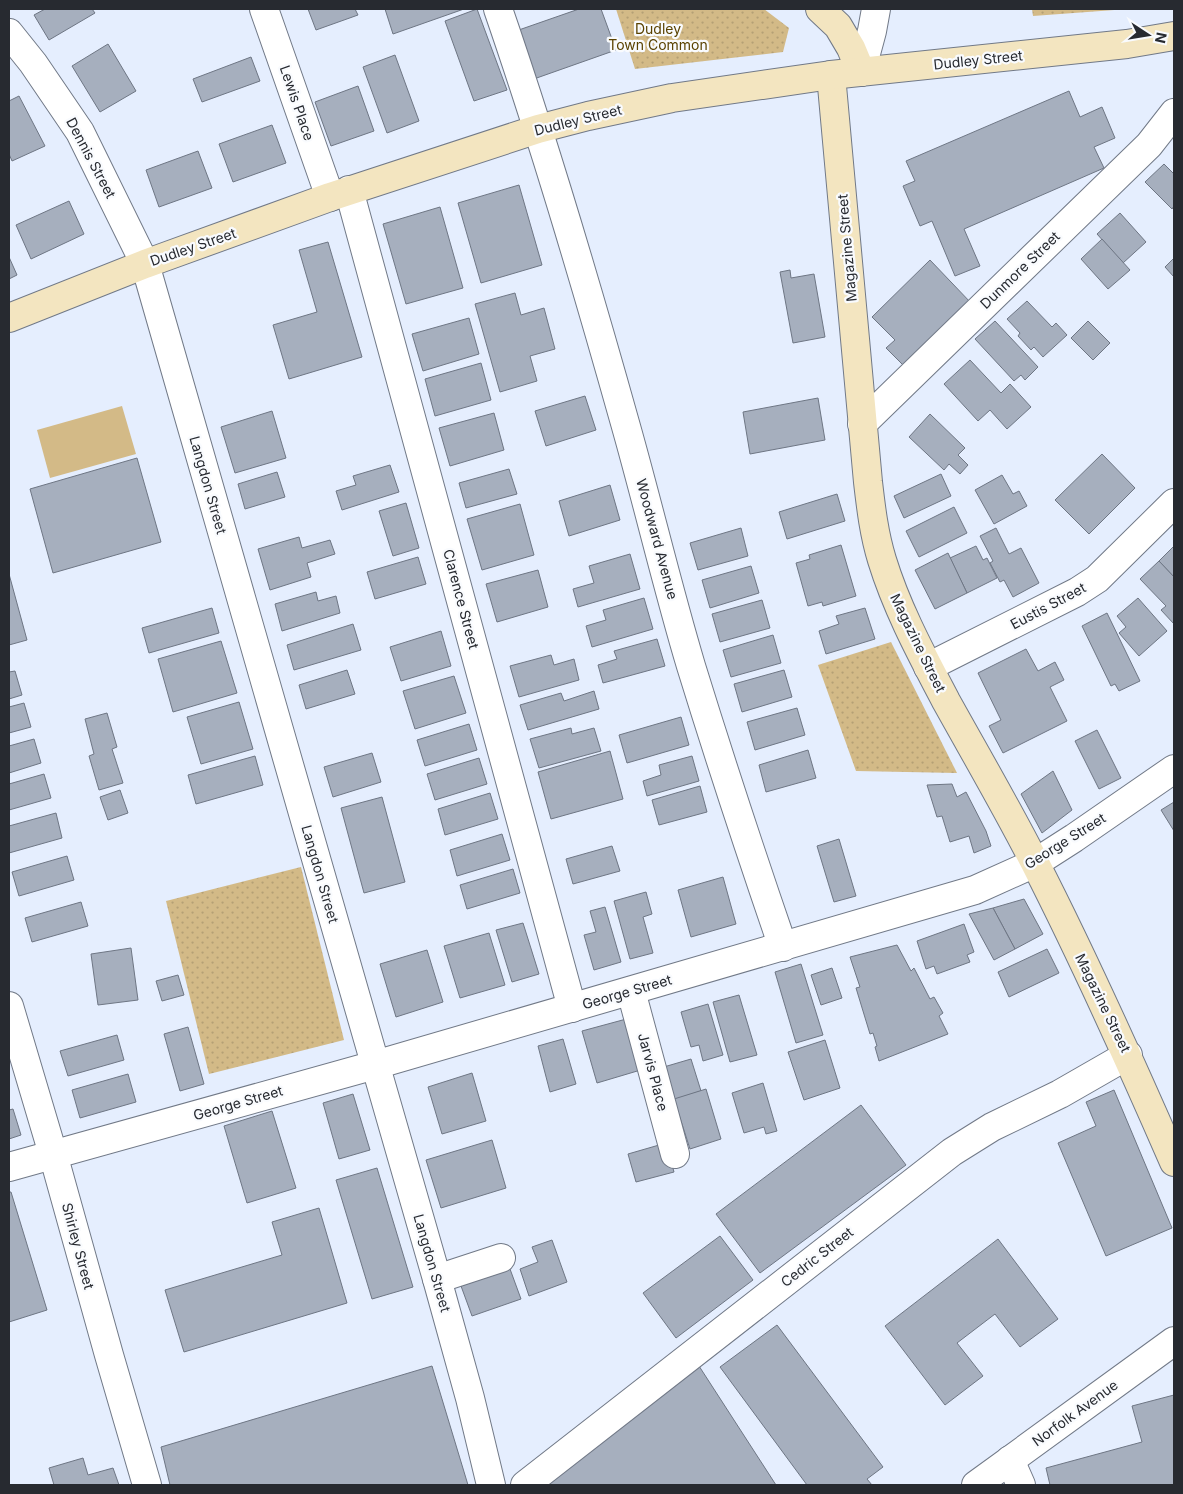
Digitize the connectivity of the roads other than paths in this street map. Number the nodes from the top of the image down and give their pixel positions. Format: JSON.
{"nodes":[{"id":1,"x":264,"y":9,"type":"edge"},
{"id":2,"x":498,"y":9,"type":"edge"},
{"id":3,"x":820,"y":9,"type":"edge"},
{"id":4,"x":876,"y":9,"type":"edge"},
{"id":5,"x":9,"y":33,"type":"edge"},
{"id":6,"x":1174,"y":36,"type":"edge"},
{"id":7,"x":861,"y":72,"type":"junction"},
{"id":8,"x":831,"y":75,"type":"junction"},
{"id":9,"x":1174,"y":113,"type":"edge"},
{"id":10,"x":538,"y":129,"type":"junction"},
{"id":11,"x":339,"y":194,"type":"junction"},
{"id":12,"x":145,"y":264,"type":"junction"},
{"id":13,"x":9,"y":318,"type":"edge"},
{"id":14,"x":862,"y":424,"type":"junction"},
{"id":15,"x":1174,"y":503,"type":"edge"},
{"id":16,"x":928,"y":667,"type":"junction"},
{"id":17,"x":1174,"y":769,"type":"edge"},
{"id":18,"x":1035,"y":863,"type":"junction"},
{"id":19,"x":783,"y":947,"type":"junction"},
{"id":20,"x":631,"y":991,"type":"junction"},
{"id":21,"x":9,"y":1006,"type":"edge"},
{"id":22,"x":572,"y":1008,"type":"junction"},
{"id":23,"x":1128,"y":1055,"type":"junction"},
{"id":24,"x":375,"y":1065,"type":"junction"},
{"id":25,"x":53,"y":1154,"type":"junction"},
{"id":26,"x":674,"y":1154,"type":"dead end"},
{"id":27,"x":1174,"y":1162,"type":"edge"},
{"id":28,"x":9,"y":1167,"type":"edge"},
{"id":29,"x":501,"y":1258,"type":"dead end"},
{"id":30,"x":437,"y":1279,"type":"junction"},
{"id":31,"x":1174,"y":1341,"type":"edge"},
{"id":32,"x":1010,"y":1460,"type":"junction"},
{"id":33,"x":147,"y":1485,"type":"edge"},
{"id":34,"x":491,"y":1485,"type":"edge"},
{"id":35,"x":525,"y":1485,"type":"edge"},
{"id":36,"x":976,"y":1485,"type":"edge"},
{"id":37,"x":1021,"y":1485,"type":"edge"}],
"edges":[{"from":1,"to":11,"type":"street","name":"Lewis Place"},
{"from":2,"to":10,"type":"street","name":"Woodward Avenue"},
{"from":3,"to":7,"type":"main road"},
{"from":4,"to":7,"type":"street"},
{"from":5,"to":12,"type":"street","name":"Dennis Street"},
{"from":6,"to":7,"type":"main road","name":"Dudley Street"},
{"from":7,"to":8,"type":"main road","name":"Dudley Street"},
{"from":8,"to":10,"type":"main road","name":"Dudley Street"},
{"from":8,"to":14,"type":"main road","name":"Magazine Street"},
{"from":9,"to":14,"type":"street","name":"Dunmore Street"},
{"from":10,"to":11,"type":"main road","name":"Dudley Street"},
{"from":10,"to":19,"type":"street","name":"Woodward Avenue"},
{"from":11,"to":12,"type":"main road","name":"Dudley Street"},
{"from":11,"to":22,"type":"street","name":"Clarence Street"},
{"from":12,"to":13,"type":"main road","name":"Dudley Street"},
{"from":12,"to":24,"type":"street","name":"Langdon Street"},
{"from":14,"to":16,"type":"main road","name":"Magazine Street"},
{"from":15,"to":16,"type":"street","name":"Eustis Street"},
{"from":16,"to":18,"type":"main road","name":"Magazine Street"},
{"from":17,"to":18,"type":"street","name":"George Street"},
{"from":18,"to":19,"type":"street","name":"George Street"},
{"from":18,"to":23,"type":"main road","name":"Magazine Street"},
{"from":19,"to":20,"type":"street","name":"George Street"},
{"from":20,"to":22,"type":"street","name":"George Street"},
{"from":20,"to":26,"type":"street","name":"Jarvis Place"},
{"from":21,"to":25,"type":"street","name":"Shirley Street"},
{"from":22,"to":24,"type":"street","name":"George Street"},
{"from":23,"to":27,"type":"main road","name":"Magazine Street"},
{"from":23,"to":35,"type":"street","name":"Cedric Street"},
{"from":24,"to":25,"type":"street","name":"George Street"},
{"from":24,"to":30,"type":"street","name":"Langdon Street"},
{"from":25,"to":28,"type":"street","name":"George Street"},
{"from":25,"to":33,"type":"street","name":"Shirley Street"},
{"from":29,"to":30,"type":"street"},
{"from":30,"to":34,"type":"street","name":"Langdon Street"},
{"from":31,"to":32,"type":"street","name":"Norfolk Avenue"},
{"from":32,"to":36,"type":"street","name":"Norfolk Avenue"},
{"from":32,"to":37,"type":"street"}]}
